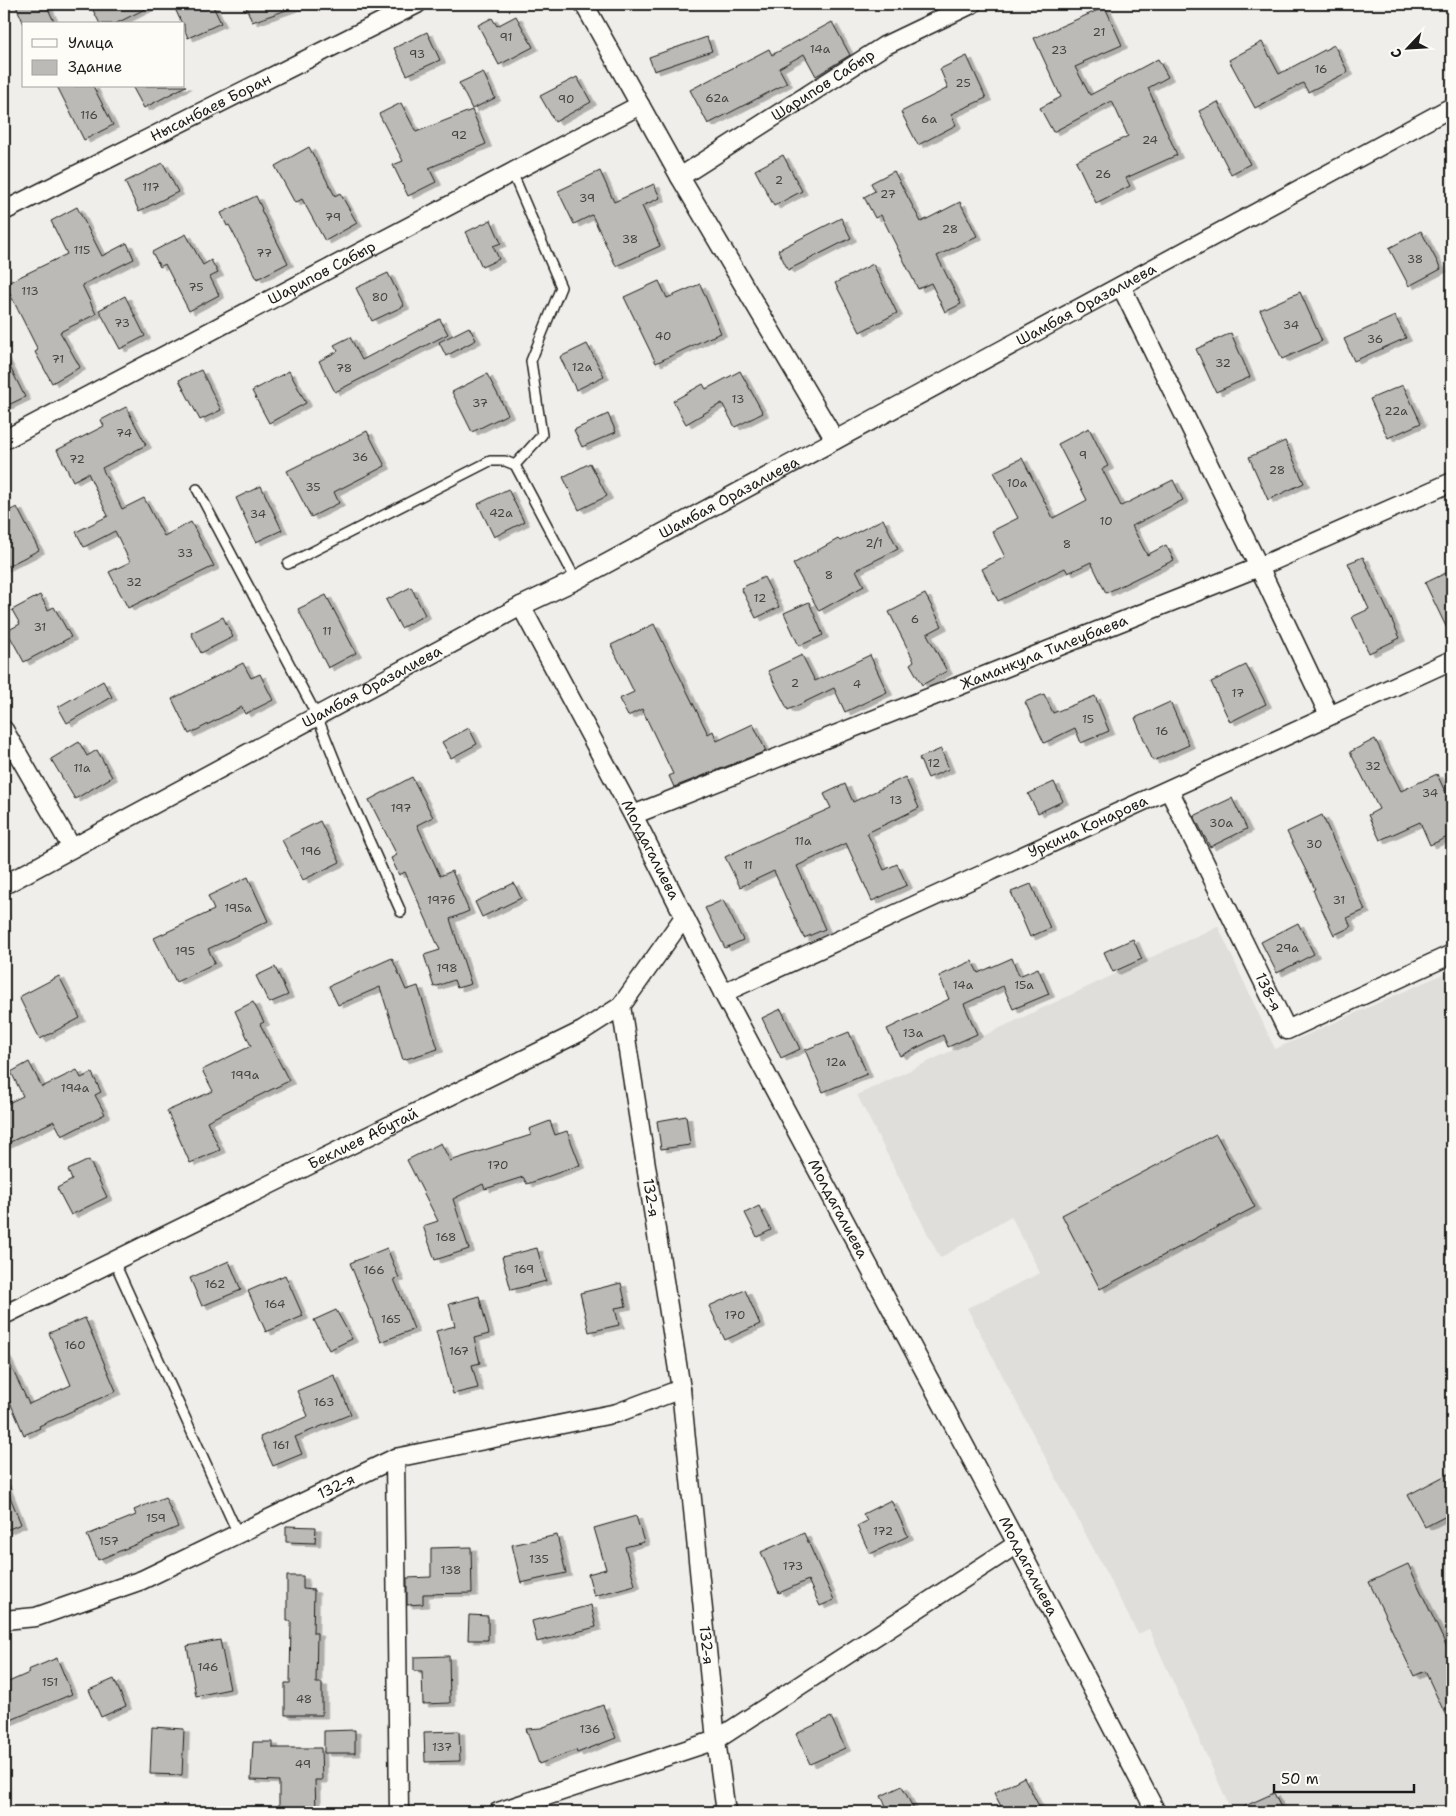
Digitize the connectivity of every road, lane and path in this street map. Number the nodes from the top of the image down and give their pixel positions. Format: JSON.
{"nodes":[{"id":1,"x":417,"y":4,"type":"edge"},
{"id":2,"x":584,"y":4,"type":"edge"},
{"id":3,"x":972,"y":4,"type":"edge"},
{"id":4,"x":640,"y":105,"type":"junction"},
{"id":5,"x":1452,"y":107,"type":"edge"},
{"id":6,"x":512,"y":172,"type":"junction"},
{"id":7,"x":680,"y":177,"type":"junction"},
{"id":8,"x":4,"y":211,"type":"edge"},
{"id":9,"x":1121,"y":286,"type":"junction"},
{"id":10,"x":4,"y":440,"type":"edge"},
{"id":11,"x":835,"y":440,"type":"junction"},
{"id":12,"x":515,"y":465,"type":"junction"},
{"id":13,"x":1452,"y":482,"type":"edge"},
{"id":14,"x":197,"y":489,"type":"dead end"},
{"id":15,"x":288,"y":564,"type":"dead end"},
{"id":16,"x":1259,"y":568,"type":"junction"},
{"id":17,"x":576,"y":580,"type":"junction"},
{"id":18,"x":521,"y":606,"type":"junction"},
{"id":19,"x":1452,"y":660,"type":"edge"},
{"id":20,"x":1329,"y":715,"type":"junction"},
{"id":21,"x":317,"y":716,"type":"junction"},
{"id":22,"x":4,"y":730,"type":"edge"},
{"id":23,"x":1169,"y":790,"type":"junction"},
{"id":24,"x":633,"y":815,"type":"junction"},
{"id":25,"x":72,"y":848,"type":"junction"},
{"id":26,"x":4,"y":885,"type":"edge"},
{"id":27,"x":401,"y":912,"type":"dead end"},
{"id":28,"x":684,"y":917,"type":"junction"},
{"id":29,"x":1452,"y":954,"type":"edge"},
{"id":30,"x":723,"y":993,"type":"junction"},
{"id":31,"x":621,"y":1006,"type":"junction"},
{"id":32,"x":114,"y":1261,"type":"junction"},
{"id":33,"x":4,"y":1315,"type":"edge"},
{"id":34,"x":681,"y":1389,"type":"junction"},
{"id":35,"x":395,"y":1458,"type":"junction"},
{"id":36,"x":238,"y":1534,"type":"junction"},
{"id":37,"x":1017,"y":1544,"type":"junction"},
{"id":38,"x":4,"y":1620,"type":"edge"},
{"id":39,"x":716,"y":1740,"type":"junction"},
{"id":40,"x":1153,"y":1811,"type":"edge"},
{"id":41,"x":399,"y":1812,"type":"edge"},
{"id":42,"x":498,"y":1812,"type":"edge"},
{"id":43,"x":726,"y":1812,"type":"edge"}],
"edges":[{"from":1,"to":8,"type":"street","name":"Нысанбаев Боран"},
{"from":2,"to":4,"type":"street"},
{"from":3,"to":7,"type":"street","name":"Шарипов Сабыр"},
{"from":4,"to":6,"type":"street","name":"Шарипов Сабыр"},
{"from":4,"to":7,"type":"street"},
{"from":5,"to":9,"type":"street","name":"Шамбая Оразалиева"},
{"from":6,"to":10,"type":"street","name":"Шарипов Сабыр"},
{"from":6,"to":12,"type":"lane"},
{"from":7,"to":11,"type":"street"},
{"from":9,"to":11,"type":"street","name":"Шамбая Оразалиева"},
{"from":9,"to":16,"type":"street"},
{"from":11,"to":17,"type":"street","name":"Шамбая Оразалиева"},
{"from":12,"to":15,"type":"lane"},
{"from":12,"to":17,"type":"lane"},
{"from":13,"to":16,"type":"street","name":"Жаманкула Тилеубаева"},
{"from":14,"to":21,"type":"lane"},
{"from":16,"to":20,"type":"street"},
{"from":16,"to":24,"type":"street","name":"Жаманкула Тилеубаева"},
{"from":17,"to":18,"type":"street","name":"Шамбая Оразалиева"},
{"from":18,"to":21,"type":"street","name":"Шамбая Оразалиева"},
{"from":18,"to":24,"type":"street","name":"Молдагалиева"},
{"from":19,"to":20,"type":"street","name":"Уркина Конарова"},
{"from":20,"to":23,"type":"street","name":"Уркина Конарова"},
{"from":21,"to":25,"type":"street","name":"Шамбая Оразалиева"},
{"from":21,"to":27,"type":"lane"},
{"from":22,"to":25,"type":"street"},
{"from":23,"to":29,"type":"street","name":"138-я"},
{"from":23,"to":30,"type":"street","name":"Уркина Конарова"},
{"from":24,"to":28,"type":"street","name":"Молдагалиева"},
{"from":25,"to":26,"type":"street","name":"Шамбая Оразалиева"},
{"from":28,"to":30,"type":"street","name":"Молдагалиева"},
{"from":28,"to":31,"type":"street","name":"Беклиев Абутай"},
{"from":30,"to":37,"type":"street","name":"Молдагалиева"},
{"from":31,"to":32,"type":"street","name":"Беклиев Абутай"},
{"from":31,"to":34,"type":"street","name":"132-я"},
{"from":32,"to":33,"type":"street","name":"Беклиев Абутай"},
{"from":32,"to":36,"type":"lane"},
{"from":34,"to":35,"type":"street","name":"132-я"},
{"from":34,"to":39,"type":"street","name":"132-я"},
{"from":35,"to":36,"type":"street","name":"132-я"},
{"from":35,"to":41,"type":"street"},
{"from":36,"to":38,"type":"street","name":"132-я"},
{"from":37,"to":39,"type":"street"},
{"from":37,"to":40,"type":"street","name":"Молдагалиева"},
{"from":39,"to":42,"type":"street"},
{"from":39,"to":43,"type":"street","name":"132-я"}]}
